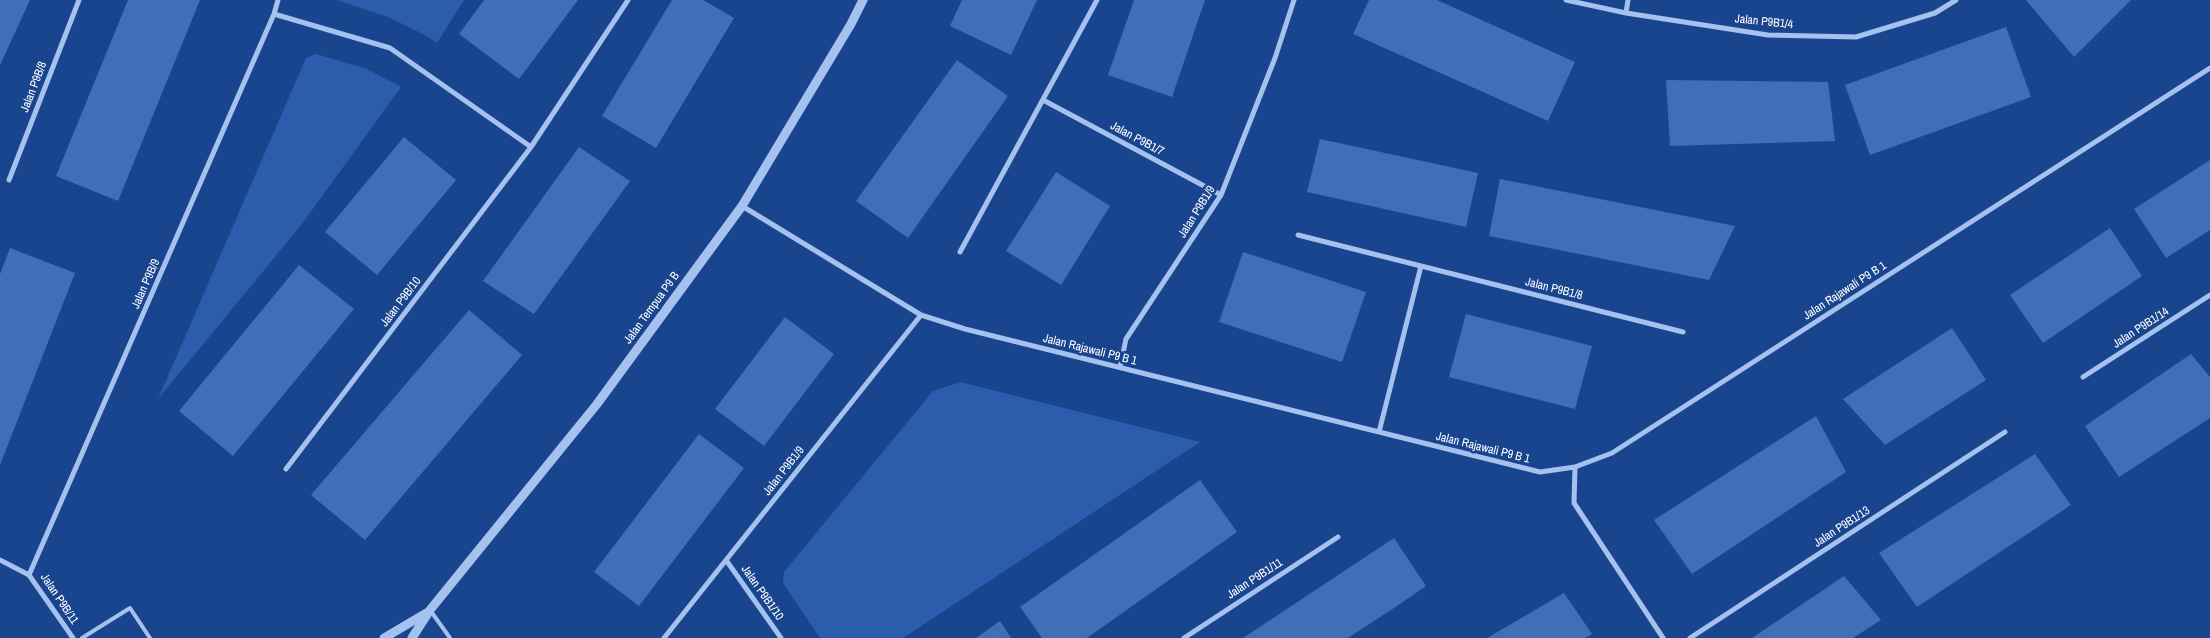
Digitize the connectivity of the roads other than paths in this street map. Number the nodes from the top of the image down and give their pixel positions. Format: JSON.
{"nodes":[{"id":1,"x":79,"y":0,"type":"edge"},
{"id":2,"x":278,"y":0,"type":"edge"},
{"id":3,"x":628,"y":0,"type":"edge"},
{"id":4,"x":863,"y":0,"type":"edge"},
{"id":5,"x":1097,"y":0,"type":"edge"},
{"id":6,"x":1294,"y":0,"type":"edge"},
{"id":7,"x":1566,"y":0,"type":"edge"},
{"id":8,"x":1628,"y":0,"type":"edge"},
{"id":9,"x":1956,"y":0,"type":"edge"},
{"id":10,"x":1626,"y":13,"type":"junction"},
{"id":11,"x":274,"y":14,"type":"junction"},
{"id":12,"x":2210,"y":68,"type":"edge"},
{"id":13,"x":1043,"y":100,"type":"junction"},
{"id":14,"x":531,"y":147,"type":"junction"},
{"id":15,"x":9,"y":180,"type":"dead end"},
{"id":16,"x":1221,"y":195,"type":"junction"},
{"id":17,"x":742,"y":206,"type":"junction"},
{"id":18,"x":1298,"y":235,"type":"dead end"},
{"id":19,"x":960,"y":252,"type":"dead end"},
{"id":20,"x":1421,"y":266,"type":"junction"},
{"id":21,"x":2210,"y":295,"type":"edge"},
{"id":22,"x":921,"y":315,"type":"junction"},
{"id":23,"x":1683,"y":332,"type":"dead end"},
{"id":24,"x":1120,"y":367,"type":"junction"},
{"id":25,"x":2083,"y":377,"type":"dead end"},
{"id":26,"x":1379,"y":432,"type":"junction"},
{"id":27,"x":2005,"y":432,"type":"dead end"},
{"id":28,"x":1575,"y":467,"type":"junction"},
{"id":29,"x":286,"y":469,"type":"dead end"},
{"id":30,"x":1338,"y":537,"type":"dead end"},
{"id":31,"x":0,"y":560,"type":"edge"},
{"id":32,"x":726,"y":560,"type":"junction"},
{"id":33,"x":30,"y":575,"type":"junction"},
{"id":34,"x":430,"y":610,"type":"junction"},
{"id":35,"x":73,"y":638,"type":"edge"},
{"id":36,"x":82,"y":638,"type":"edge"},
{"id":37,"x":150,"y":638,"type":"edge"},
{"id":38,"x":384,"y":638,"type":"edge"},
{"id":39,"x":412,"y":638,"type":"edge"},
{"id":40,"x":450,"y":638,"type":"edge"},
{"id":41,"x":664,"y":638,"type":"edge"},
{"id":42,"x":781,"y":638,"type":"edge"},
{"id":43,"x":1184,"y":638,"type":"edge"},
{"id":44,"x":1663,"y":638,"type":"edge"},
{"id":45,"x":1690,"y":638,"type":"edge"}],
"edges":[{"from":1,"to":15,"type":"street","name":"Jalan P9B/8"},
{"from":2,"to":11,"type":"street","name":"Jalan P9B/9"},
{"from":3,"to":14,"type":"street","name":"Jalan P9B/10"},
{"from":4,"to":17,"type":"street","name":"Jalan Tempua P9 B"},
{"from":5,"to":13,"type":"street"},
{"from":6,"to":16,"type":"street","name":"Jalan P9B1/9"},
{"from":7,"to":10,"type":"street","name":"Jalan P9B1/4"},
{"from":8,"to":10,"type":"street"},
{"from":9,"to":10,"type":"street","name":"Jalan P9B1/4"},
{"from":11,"to":14,"type":"street"},
{"from":11,"to":33,"type":"street","name":"Jalan P9B/9"},
{"from":12,"to":28,"type":"street","name":"Jalan Rajawali P9 B 1"},
{"from":13,"to":16,"type":"street","name":"Jalan P9B1/7"},
{"from":13,"to":19,"type":"street"},
{"from":14,"to":29,"type":"street","name":"Jalan P9B/10"},
{"from":16,"to":24,"type":"street","name":"Jalan P9B1/9"},
{"from":17,"to":22,"type":"street","name":"Jalan Rajawali P9 B 1"},
{"from":17,"to":34,"type":"street","name":"Jalan Tempua P9 B"},
{"from":18,"to":20,"type":"street","name":"Jalan P9B1/8"},
{"from":20,"to":23,"type":"street","name":"Jalan P9B1/8"},
{"from":20,"to":26,"type":"street"},
{"from":21,"to":25,"type":"street","name":"Jalan P9B1/14"},
{"from":22,"to":24,"type":"street","name":"Jalan Rajawali P9 B 1"},
{"from":22,"to":32,"type":"street","name":"Jalan P9B1/9"},
{"from":24,"to":26,"type":"street","name":"Jalan Rajawali P9 B 1"},
{"from":26,"to":28,"type":"street","name":"Jalan Rajawali P9 B 1"},
{"from":27,"to":45,"type":"street","name":"Jalan P9B1/13"},
{"from":28,"to":44,"type":"street"},
{"from":30,"to":43,"type":"street","name":"Jalan P9B1/11"},
{"from":31,"to":33,"type":"street","name":"Jalan P9B/11"},
{"from":32,"to":41,"type":"street","name":"Jalan P9B1/9"},
{"from":32,"to":42,"type":"street","name":"Jalan P9B1/10"},
{"from":33,"to":35,"type":"street","name":"Jalan P9B/11"},
{"from":34,"to":38,"type":"street","name":"Jalan Tempua P9 B"},
{"from":34,"to":39,"type":"street","name":"Jalan Tempua P9 B"},
{"from":34,"to":40,"type":"lane"},
{"from":36,"to":37,"type":"lane"}]}
